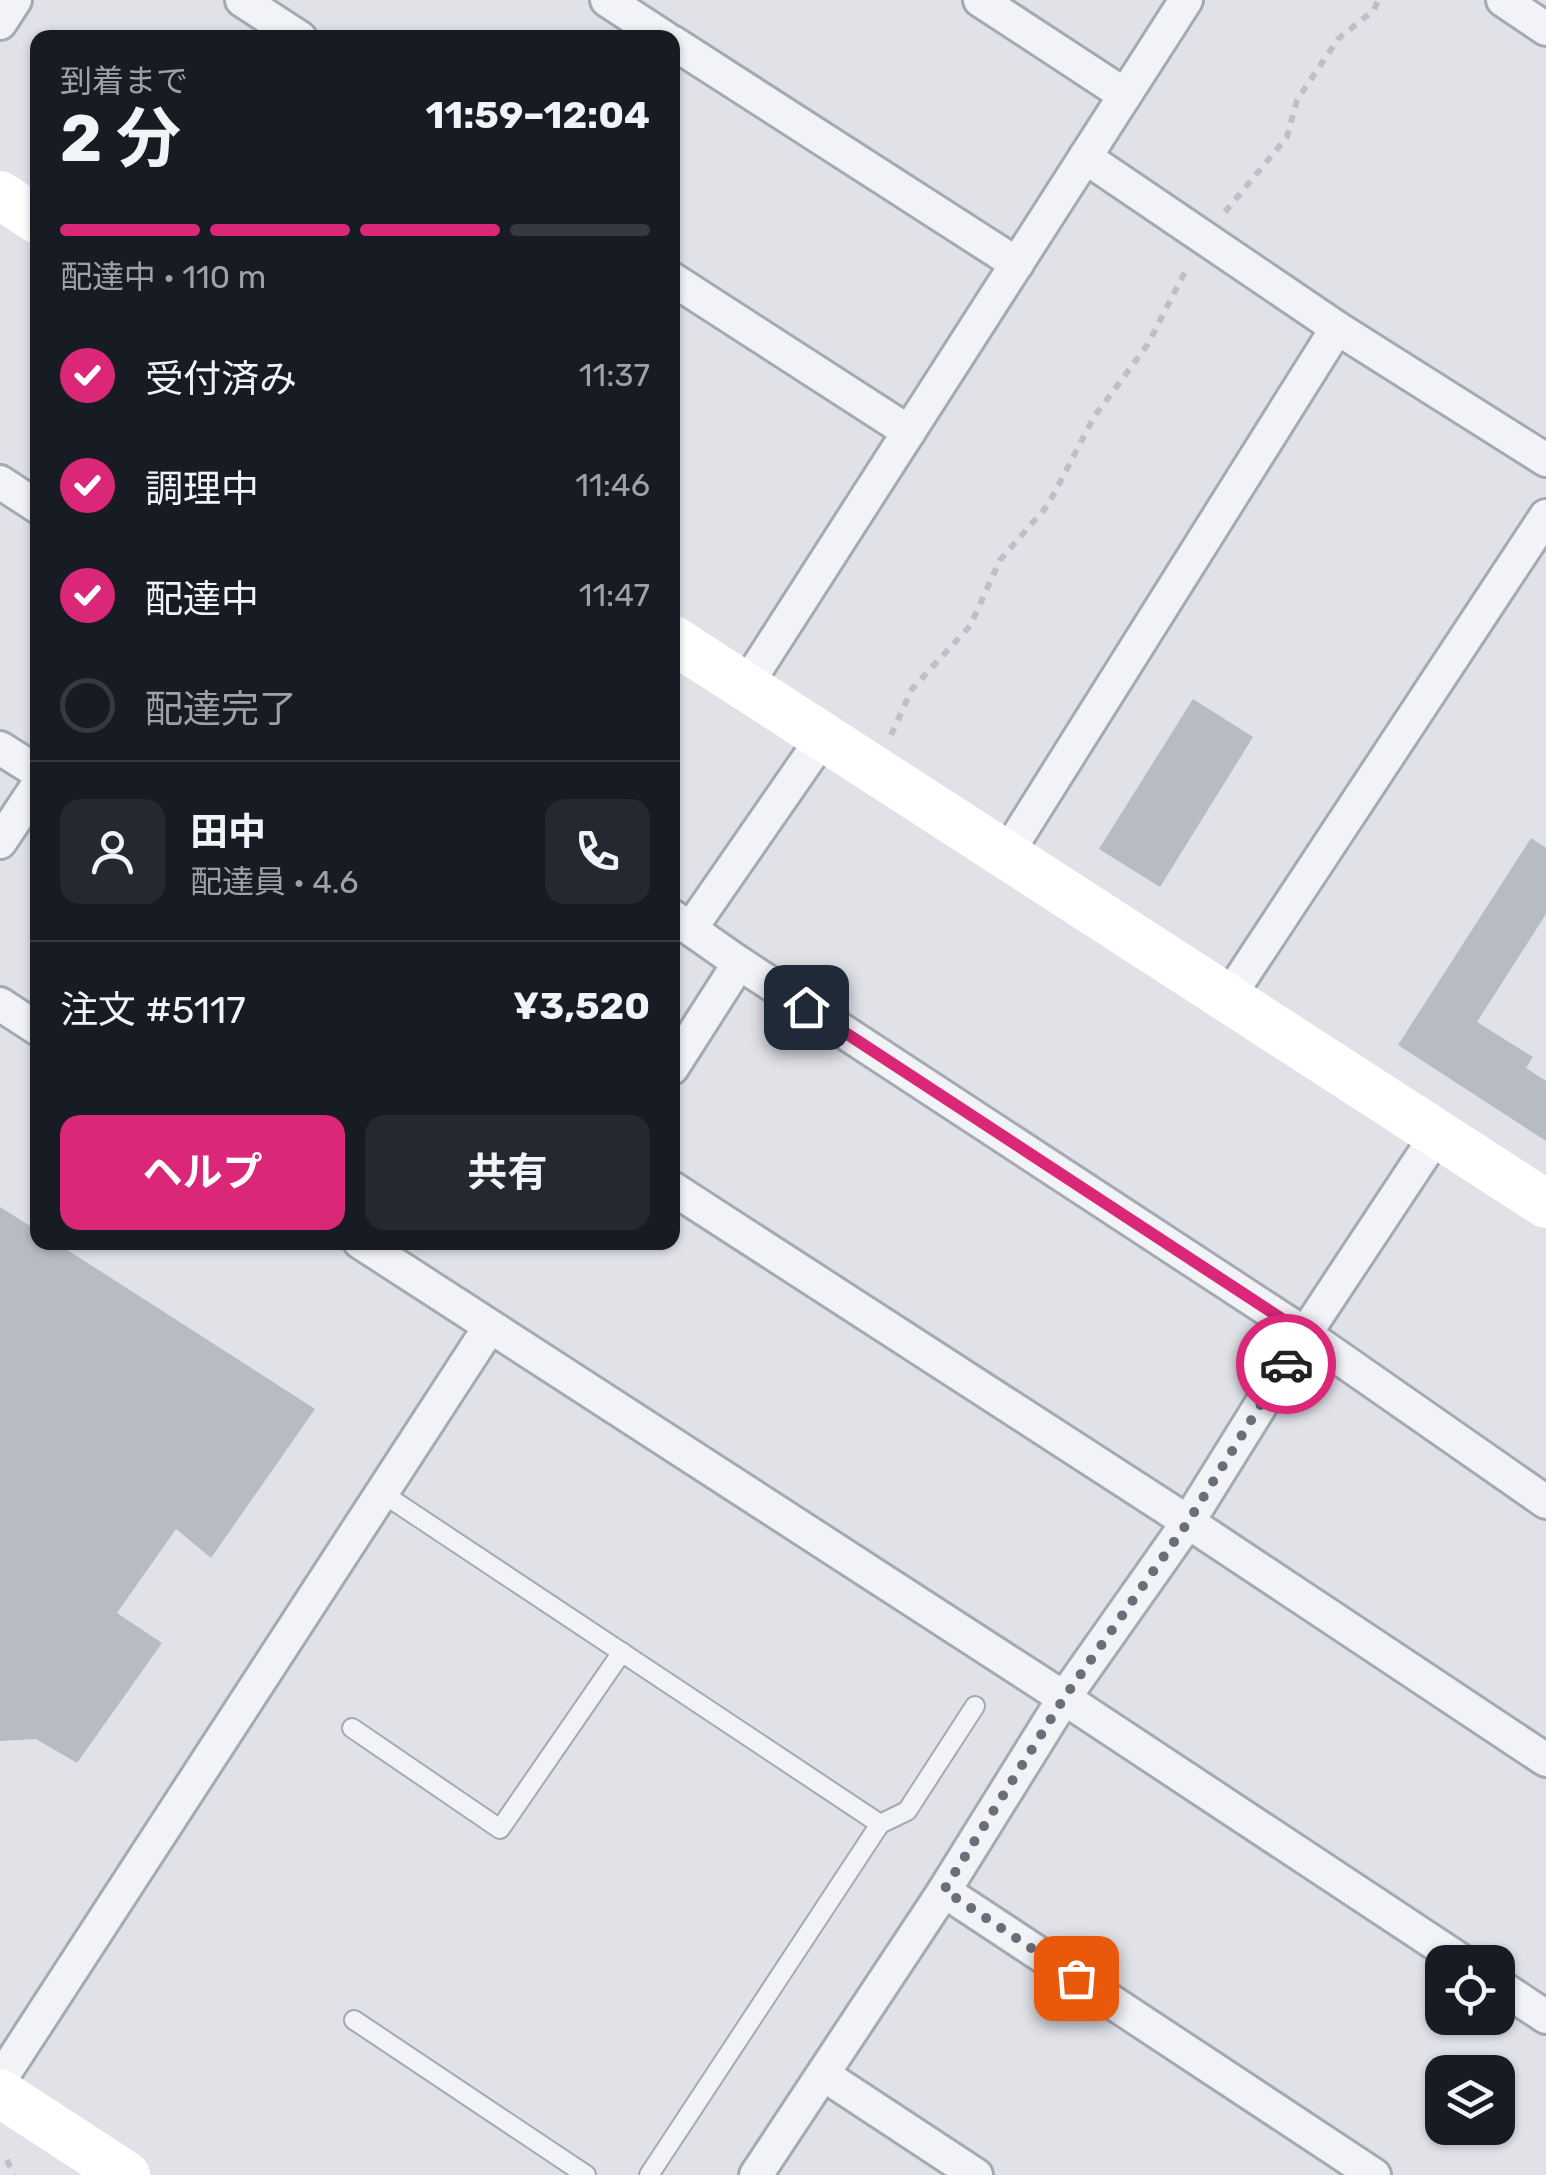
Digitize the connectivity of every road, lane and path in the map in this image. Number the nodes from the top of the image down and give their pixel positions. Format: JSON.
{"nodes":[{"id":1,"x":15,"y":0,"type":"edge"},
{"id":2,"x":242,"y":0,"type":"edge"},
{"id":3,"x":607,"y":0,"type":"edge"},
{"id":4,"x":980,"y":0,"type":"edge"},
{"id":5,"x":1186,"y":0,"type":"edge"},
{"id":6,"x":1378,"y":0,"type":"edge"},
{"id":7,"x":1503,"y":0,"type":"edge"},
{"id":8,"x":0,"y":23,"type":"edge"},
{"id":9,"x":288,"y":30,"type":"edge"},
{"id":10,"x":653,"y":30,"type":"edge"},
{"id":11,"x":1546,"y":30,"type":"edge"},
{"id":12,"x":680,"y":47,"type":"edge"},
{"id":13,"x":1125,"y":95,"type":"junction"},
{"id":14,"x":1085,"y":157,"type":"junction"},
{"id":15,"x":0,"y":196,"type":"edge"},
{"id":16,"x":30,"y":215,"type":"edge"},
{"id":17,"x":1202,"y":239,"type":"junction"},
{"id":18,"x":1017,"y":264,"type":"junction"},
{"id":19,"x":680,"y":284,"type":"edge"},
{"id":20,"x":1337,"y":328,"type":"junction"},
{"id":21,"x":908,"y":432,"type":"junction"},
{"id":22,"x":1546,"y":460,"type":"edge"},
{"id":23,"x":0,"y":482,"type":"edge"},
{"id":24,"x":30,"y":502,"type":"edge"},
{"id":25,"x":1546,"y":516,"type":"edge"},
{"id":26,"x":680,"y":644,"type":"edge"},
{"id":27,"x":744,"y":687,"type":"junction"},
{"id":28,"x":838,"y":745,"type":"junction"},
{"id":29,"x":0,"y":748,"type":"edge"},
{"id":30,"x":30,"y":767,"type":"edge"},
{"id":31,"x":30,"y":797,"type":"edge"},
{"id":32,"x":0,"y":842,"type":"edge"},
{"id":33,"x":1006,"y":855,"type":"junction"},
{"id":34,"x":682,"y":922,"type":"edge"},
{"id":35,"x":739,"y":964,"type":"junction"},
{"id":36,"x":1228,"y":998,"type":"junction"},
{"id":37,"x":0,"y":1004,"type":"edge"},
{"id":38,"x":30,"y":1024,"type":"edge"},
{"id":39,"x":680,"y":1056,"type":"edge"},
{"id":40,"x":1438,"y":1133,"type":"junction"},
{"id":41,"x":680,"y":1193,"type":"edge"},
{"id":42,"x":1546,"y":1204,"type":"edge"},
{"id":43,"x":372,"y":1250,"type":"edge"},
{"id":44,"x":489,"y":1328,"type":"junction"},
{"id":45,"x":1305,"y":1334,"type":"junction"},
{"id":46,"x":382,"y":1492,"type":"junction"},
{"id":47,"x":1546,"y":1502,"type":"edge"},
{"id":48,"x":1188,"y":1522,"type":"junction"},
{"id":49,"x":622,"y":1652,"type":"junction"},
{"id":50,"x":1064,"y":1698,"type":"junction"},
{"id":51,"x":975,"y":1706,"type":"dead end"},
{"id":52,"x":352,"y":1728,"type":"dead end"},
{"id":53,"x":1546,"y":1760,"type":"edge"},
{"id":54,"x":880,"y":1824,"type":"junction"},
{"id":55,"x":944,"y":1890,"type":"junction"},
{"id":56,"x":1437,"y":1945,"type":"edge"},
{"id":57,"x":1515,"y":1997,"type":"edge"},
{"id":58,"x":1546,"y":2018,"type":"edge"},
{"id":59,"x":354,"y":2020,"type":"dead end"},
{"id":60,"x":824,"y":2075,"type":"junction"},
{"id":61,"x":0,"y":2080,"type":"edge"},
{"id":62,"x":0,"y":2093,"type":"edge"},
{"id":63,"x":7,"y":2160,"type":"dead end"},
{"id":64,"x":14,"y":2175,"type":"edge"},
{"id":65,"x":126,"y":2175,"type":"edge"},
{"id":66,"x":586,"y":2175,"type":"edge"},
{"id":67,"x":649,"y":2175,"type":"edge"},
{"id":68,"x":756,"y":2175,"type":"edge"},
{"id":69,"x":976,"y":2175,"type":"edge"},
{"id":70,"x":1374,"y":2175,"type":"edge"}],
"edges":[{"from":1,"to":8,"type":"street"},
{"from":2,"to":9,"type":"street"},
{"from":3,"to":10,"type":"street"},
{"from":4,"to":13,"type":"street"},
{"from":5,"to":13,"type":"street"},
{"from":6,"to":17,"type":"path"},
{"from":7,"to":11,"type":"street"},
{"from":12,"to":18,"type":"street"},
{"from":13,"to":14,"type":"street"},
{"from":14,"to":17,"type":"street"},
{"from":14,"to":18,"type":"street"},
{"from":15,"to":16,"type":"street"},
{"from":17,"to":20,"type":"street"},
{"from":17,"to":28,"type":"path"},
{"from":18,"to":21,"type":"street"},
{"from":19,"to":21,"type":"street"},
{"from":20,"to":22,"type":"street"},
{"from":20,"to":33,"type":"street"},
{"from":21,"to":27,"type":"street"},
{"from":23,"to":24,"type":"street"},
{"from":25,"to":36,"type":"street"},
{"from":26,"to":27,"type":"street"},
{"from":27,"to":28,"type":"street"},
{"from":28,"to":33,"type":"street"},
{"from":28,"to":34,"type":"street"},
{"from":29,"to":30,"type":"street"},
{"from":31,"to":32,"type":"street"},
{"from":33,"to":36,"type":"street"},
{"from":34,"to":35,"type":"street"},
{"from":35,"to":39,"type":"street"},
{"from":35,"to":45,"type":"street"},
{"from":36,"to":40,"type":"street"},
{"from":37,"to":38,"type":"street"},
{"from":40,"to":42,"type":"street"},
{"from":40,"to":45,"type":"street"},
{"from":41,"to":48,"type":"street"},
{"from":43,"to":44,"type":"street"},
{"from":44,"to":46,"type":"street"},
{"from":44,"to":50,"type":"street"},
{"from":45,"to":47,"type":"street"},
{"from":45,"to":48,"type":"street"},
{"from":46,"to":49,"type":"lane"},
{"from":46,"to":61,"type":"street"},
{"from":48,"to":50,"type":"street"},
{"from":48,"to":53,"type":"street"},
{"from":49,"to":52,"type":"lane"},
{"from":49,"to":54,"type":"lane"},
{"from":50,"to":55,"type":"street"},
{"from":50,"to":56,"type":"street"},
{"from":51,"to":54,"type":"lane"},
{"from":54,"to":67,"type":"lane"},
{"from":55,"to":60,"type":"street"},
{"from":55,"to":70,"type":"street"},
{"from":57,"to":58,"type":"street"},
{"from":59,"to":66,"type":"lane"},
{"from":60,"to":68,"type":"street"},
{"from":60,"to":69,"type":"street"},
{"from":62,"to":65,"type":"street"},
{"from":63,"to":64,"type":"path"}]}
